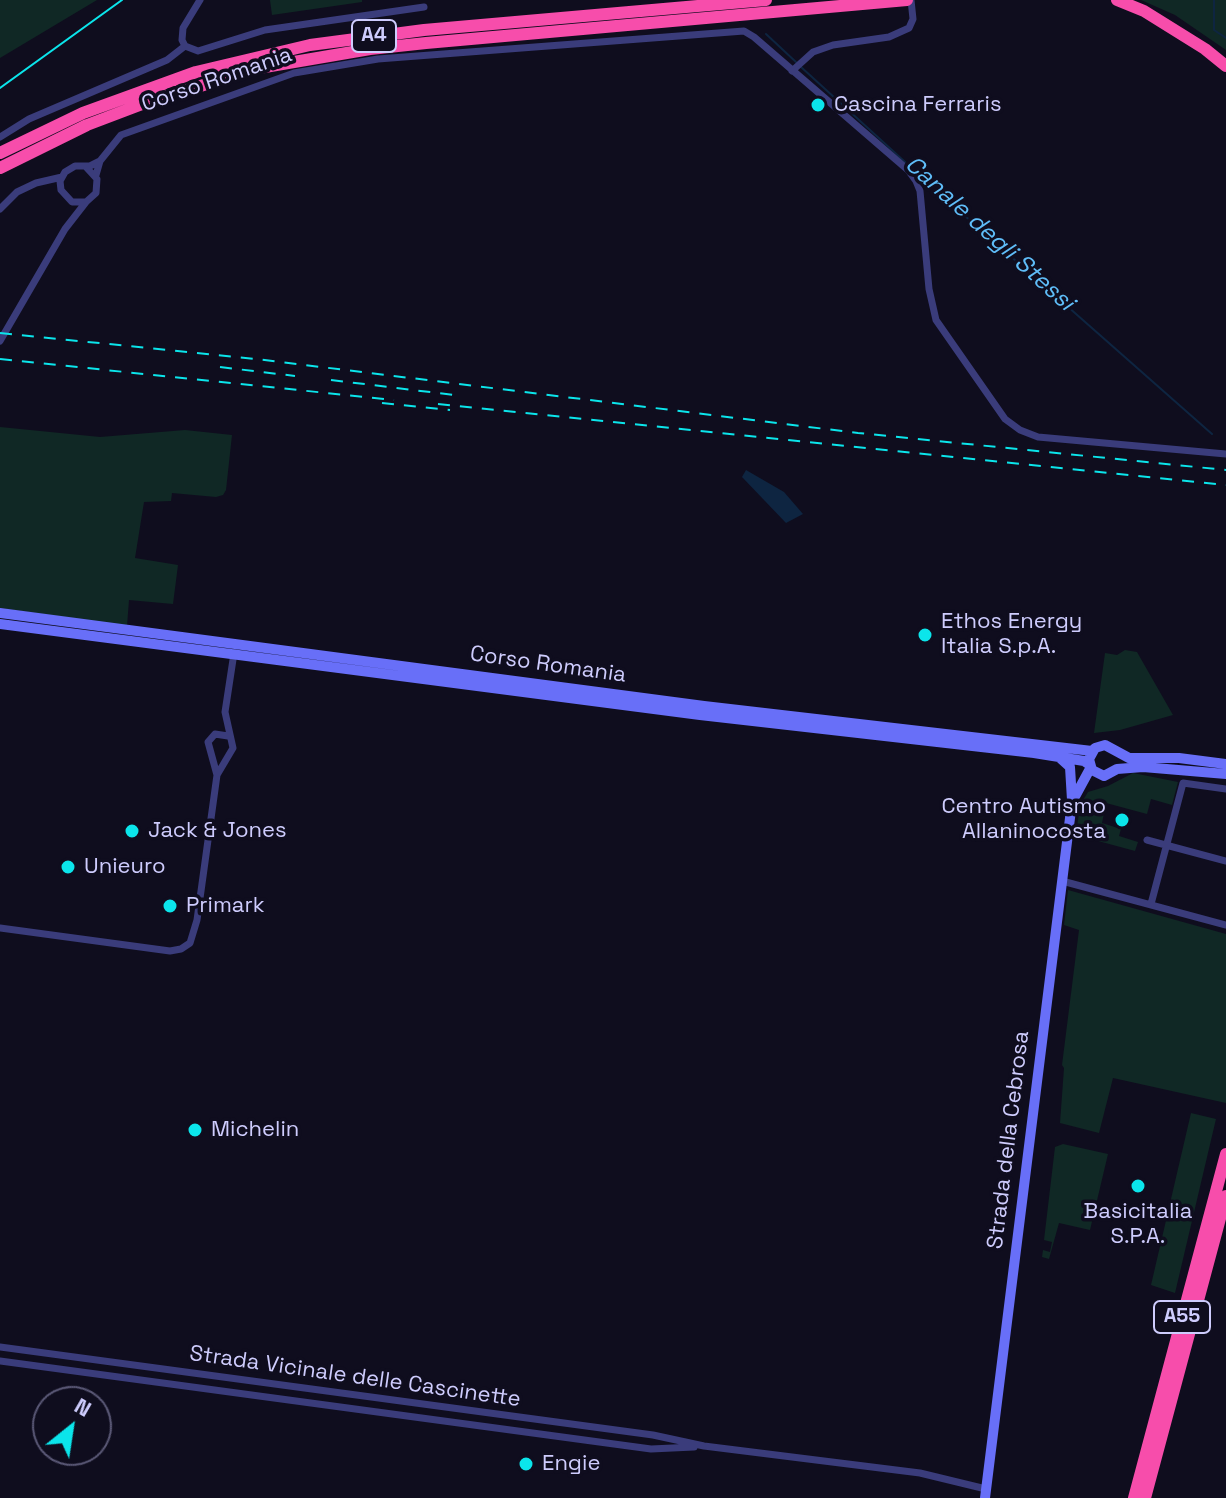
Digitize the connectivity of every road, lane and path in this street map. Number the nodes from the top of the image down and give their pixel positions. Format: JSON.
{"nodes":[{"id":1,"x":200,"y":0,"type":"edge"},
{"id":2,"x":766,"y":0,"type":"edge"},
{"id":3,"x":1120,"y":0,"type":"edge"},
{"id":4,"x":910,"y":3,"type":"edge"},
{"id":5,"x":424,"y":7,"type":"dead end"},
{"id":6,"x":185,"y":46,"type":"junction"},
{"id":7,"x":1226,"y":56,"type":"edge"},
{"id":8,"x":1226,"y":66,"type":"edge"},
{"id":9,"x":792,"y":71,"type":"junction"},
{"id":10,"x":0,"y":137,"type":"edge"},
{"id":11,"x":0,"y":153,"type":"edge"},
{"id":12,"x":100,"y":161,"type":"junction"},
{"id":13,"x":86,"y":167,"type":"junction"},
{"id":14,"x":0,"y":168,"type":"edge"},
{"id":15,"x":96,"y":175,"type":"junction"},
{"id":16,"x":62,"y":177,"type":"junction"},
{"id":17,"x":36,"y":183,"type":"junction"},
{"id":18,"x":61,"y":190,"type":"junction"},
{"id":19,"x":69,"y":200,"type":"junction"},
{"id":20,"x":86,"y":202,"type":"junction"},
{"id":21,"x":0,"y":209,"type":"edge"},
{"id":22,"x":65,"y":229,"type":"junction"},
{"id":23,"x":0,"y":341,"type":"edge"},
{"id":24,"x":1226,"y":454,"type":"edge"},
{"id":25,"x":0,"y":613,"type":"edge"},
{"id":26,"x":0,"y":624,"type":"edge"},
{"id":27,"x":234,"y":649,"type":"junction"},
{"id":28,"x":225,"y":712,"type":"junction"},
{"id":29,"x":215,"y":734,"type":"junction"},
{"id":30,"x":228,"y":736,"type":"junction"},
{"id":31,"x":1092,"y":751,"type":"junction"},
{"id":32,"x":1119,"y":754,"type":"junction"},
{"id":33,"x":213,"y":755,"type":"junction"},
{"id":34,"x":226,"y":757,"type":"junction"},
{"id":35,"x":1058,"y":757,"type":"junction"},
{"id":36,"x":1226,"y":764,"type":"edge"},
{"id":37,"x":1090,"y":766,"type":"junction"},
{"id":38,"x":1117,"y":769,"type":"junction"},
{"id":39,"x":1226,"y":774,"type":"edge"},
{"id":40,"x":217,"y":775,"type":"junction"},
{"id":41,"x":1104,"y":776,"type":"junction"},
{"id":42,"x":1078,"y":789,"type":"junction"},
{"id":43,"x":1226,"y":789,"type":"edge"},
{"id":44,"x":1072,"y":802,"type":"junction"},
{"id":45,"x":1147,"y":840,"type":"dead end"},
{"id":46,"x":1166,"y":845,"type":"junction"},
{"id":47,"x":1226,"y":861,"type":"edge"},
{"id":48,"x":1062,"y":881,"type":"junction"},
{"id":49,"x":1151,"y":904,"type":"junction"},
{"id":50,"x":1226,"y":925,"type":"edge"},
{"id":51,"x":0,"y":928,"type":"edge"},
{"id":52,"x":1226,"y":1154,"type":"edge"},
{"id":53,"x":1226,"y":1196,"type":"edge"},
{"id":54,"x":0,"y":1347,"type":"edge"},
{"id":55,"x":0,"y":1361,"type":"edge"},
{"id":56,"x":375,"y":1398,"type":"junction"},
{"id":57,"x":453,"y":1408,"type":"junction"},
{"id":58,"x":374,"y":1412,"type":"junction"},
{"id":59,"x":452,"y":1422,"type":"junction"},
{"id":60,"x":704,"y":1446,"type":"junction"},
{"id":61,"x":986,"y":1493,"type":"edge"},
{"id":62,"x":1134,"y":1498,"type":"edge"},
{"id":63,"x":1145,"y":1498,"type":"edge"}],
"edges":[{"from":1,"to":6,"type":"street"},
{"from":2,"to":11,"type":"highway","number":"A4"},
{"from":3,"to":7,"type":"highway"},
{"from":3,"to":8,"type":"highway"},
{"from":4,"to":9,"type":"street"},
{"from":4,"to":14,"type":"highway","number":"A4"},
{"from":5,"to":6,"type":"street"},
{"from":6,"to":10,"type":"street"},
{"from":9,"to":12,"type":"street","name":"Corso Romania"},
{"from":9,"to":24,"type":"street"},
{"from":12,"to":13,"type":"street","name":"Corso Romania"},
{"from":12,"to":15,"type":"street","name":"Corso Romania"},
{"from":13,"to":15,"type":"street"},
{"from":13,"to":16,"type":"street"},
{"from":15,"to":20,"type":"street"},
{"from":16,"to":17,"type":"street"},
{"from":16,"to":18,"type":"street"},
{"from":17,"to":18,"type":"street"},
{"from":17,"to":21,"type":"street"},
{"from":18,"to":19,"type":"street"},
{"from":19,"to":20,"type":"street"},
{"from":19,"to":22,"type":"street"},
{"from":20,"to":22,"type":"street"},
{"from":22,"to":23,"type":"street"},
{"from":25,"to":27,"type":"main road","name":"Corso Romania"},
{"from":26,"to":27,"type":"main road","name":"Corso Romania"},
{"from":27,"to":28,"type":"street"},
{"from":27,"to":31,"type":"main road","name":"Corso Romania"},
{"from":27,"to":35,"type":"main road","name":"Corso Romania"},
{"from":28,"to":29,"type":"street"},
{"from":28,"to":30,"type":"street"},
{"from":29,"to":30,"type":"street"},
{"from":29,"to":33,"type":"street"},
{"from":30,"to":34,"type":"street"},
{"from":31,"to":32,"type":"main road"},
{"from":31,"to":37,"type":"main road"},
{"from":32,"to":36,"type":"main road"},
{"from":32,"to":38,"type":"main road"},
{"from":33,"to":34,"type":"street"},
{"from":33,"to":40,"type":"street"},
{"from":34,"to":40,"type":"street"},
{"from":35,"to":37,"type":"main road","name":"Corso Romania"},
{"from":35,"to":44,"type":"main road"},
{"from":37,"to":41,"type":"main road"},
{"from":37,"to":42,"type":"main road","name":"Strada della Cebrosa"},
{"from":38,"to":39,"type":"main road"},
{"from":38,"to":41,"type":"main road"},
{"from":40,"to":51,"type":"street"},
{"from":41,"to":42,"type":"main road"},
{"from":42,"to":44,"type":"main road","name":"Strada della Cebrosa"},
{"from":43,"to":46,"type":"street"},
{"from":44,"to":48,"type":"main road","name":"Strada della Cebrosa"},
{"from":45,"to":46,"type":"street"},
{"from":46,"to":47,"type":"street"},
{"from":46,"to":49,"type":"street"},
{"from":48,"to":49,"type":"street"},
{"from":48,"to":61,"type":"main road","name":"Strada della Cebrosa"},
{"from":49,"to":50,"type":"street"},
{"from":52,"to":62,"type":"highway","number":"A55"},
{"from":53,"to":63,"type":"highway","number":"A55"},
{"from":54,"to":56,"type":"street","name":"Strada Vicinale delle Cascinette"},
{"from":55,"to":58,"type":"street","name":"Strada Vicinale delle Cascinette"},
{"from":56,"to":57,"type":"street","name":"Strada Vicinale delle Cascinette"},
{"from":56,"to":58,"type":"street"},
{"from":57,"to":59,"type":"street"},
{"from":57,"to":60,"type":"street","name":"Strada Vicinale delle Cascinette"},
{"from":58,"to":59,"type":"street","name":"Strada Vicinale delle Cascinette"},
{"from":59,"to":60,"type":"street","name":"Strada Vicinale delle Cascinette"},
{"from":60,"to":61,"type":"street","name":"Strada Vicinale delle Cascinette"}]}
